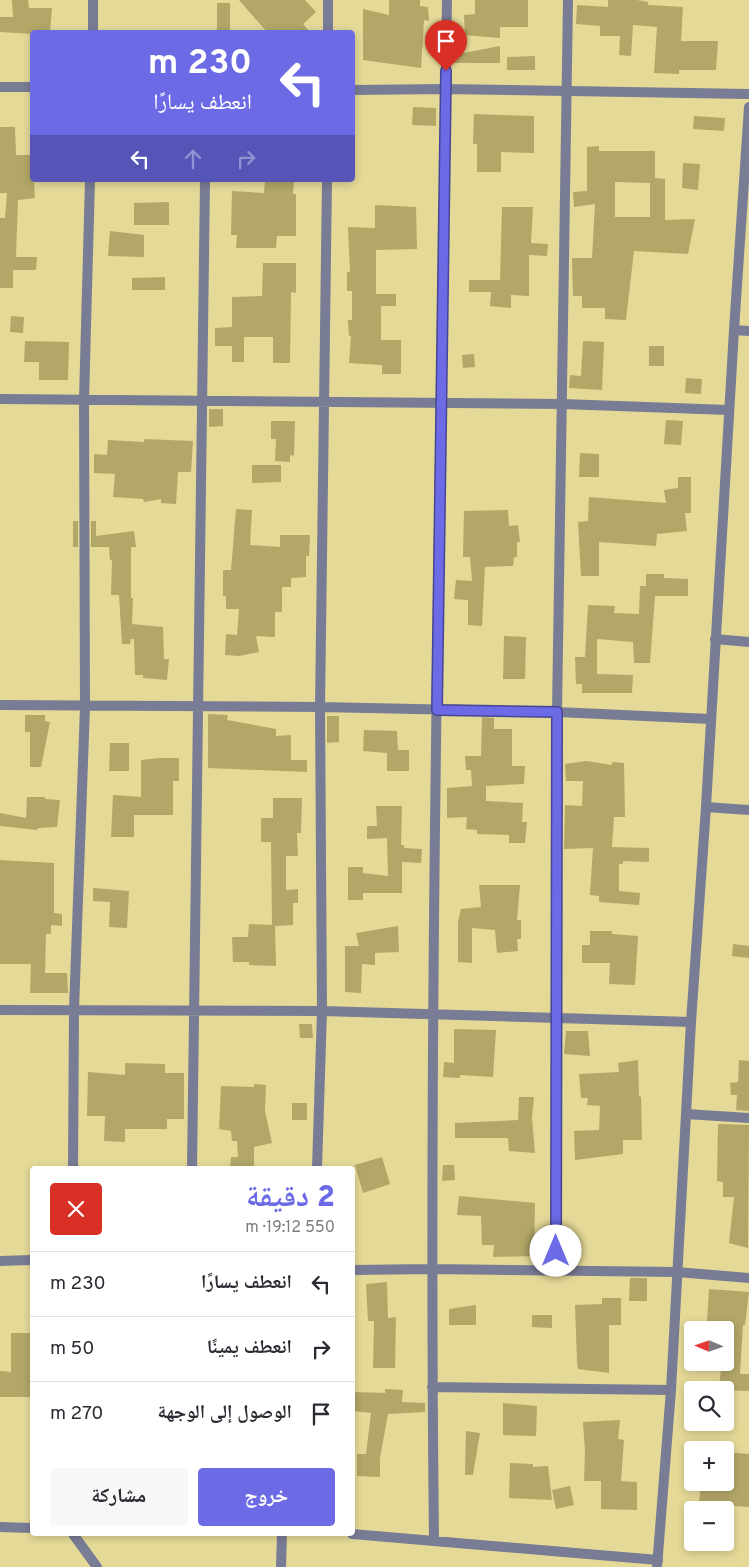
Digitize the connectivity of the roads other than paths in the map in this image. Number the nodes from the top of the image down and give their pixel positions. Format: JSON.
{"nodes":[{"id":1,"x":94,"y":0,"type":"edge"},
{"id":2,"x":328,"y":0,"type":"edge"},
{"id":3,"x":447,"y":0,"type":"edge"},
{"id":4,"x":568,"y":0,"type":"edge"},
{"id":5,"x":93,"y":30,"type":"edge"},
{"id":6,"x":328,"y":30,"type":"edge"},
{"id":7,"x":0,"y":87,"type":"edge"},
{"id":8,"x":30,"y":87,"type":"edge"},
{"id":9,"x":446,"y":89,"type":"junction"},
{"id":10,"x":355,"y":90,"type":"edge"},
{"id":11,"x":568,"y":91,"type":"junction"},
{"id":12,"x":749,"y":94,"type":"edge"},
{"id":13,"x":749,"y":107,"type":"edge"},
{"id":14,"x":90,"y":182,"type":"edge"},
{"id":15,"x":204,"y":182,"type":"edge"},
{"id":16,"x":327,"y":182,"type":"edge"},
{"id":17,"x":734,"y":330,"type":"junction"},
{"id":18,"x":749,"y":331,"type":"edge"},
{"id":19,"x":0,"y":399,"type":"edge"},
{"id":20,"x":84,"y":400,"type":"junction"},
{"id":21,"x":203,"y":401,"type":"junction"},
{"id":22,"x":324,"y":403,"type":"junction"},
{"id":23,"x":442,"y":404,"type":"junction"},
{"id":24,"x":562,"y":404,"type":"junction"},
{"id":25,"x":729,"y":410,"type":"junction"},
{"id":26,"x":715,"y":639,"type":"junction"},
{"id":27,"x":749,"y":642,"type":"edge"},
{"id":28,"x":0,"y":705,"type":"edge"},
{"id":29,"x":85,"y":707,"type":"junction"},
{"id":30,"x":198,"y":707,"type":"junction"},
{"id":31,"x":320,"y":707,"type":"junction"},
{"id":32,"x":437,"y":710,"type":"junction"},
{"id":33,"x":557,"y":712,"type":"junction"},
{"id":34,"x":710,"y":719,"type":"junction"},
{"id":35,"x":706,"y":807,"type":"junction"},
{"id":36,"x":749,"y":810,"type":"edge"},
{"id":37,"x":0,"y":1010,"type":"edge"},
{"id":38,"x":74,"y":1010,"type":"junction"},
{"id":39,"x":194,"y":1010,"type":"junction"},
{"id":40,"x":322,"y":1011,"type":"junction"},
{"id":41,"x":432,"y":1013,"type":"junction"},
{"id":42,"x":555,"y":1017,"type":"junction"},
{"id":43,"x":691,"y":1022,"type":"junction"},
{"id":44,"x":686,"y":1114,"type":"junction"},
{"id":45,"x":749,"y":1118,"type":"edge"},
{"id":46,"x":73,"y":1166,"type":"edge"},
{"id":47,"x":192,"y":1166,"type":"edge"},
{"id":48,"x":317,"y":1166,"type":"edge"},
{"id":49,"x":30,"y":1260,"type":"edge"},
{"id":50,"x":0,"y":1261,"type":"edge"},
{"id":51,"x":431,"y":1269,"type":"junction"},
{"id":52,"x":355,"y":1270,"type":"edge"},
{"id":53,"x":556,"y":1271,"type":"junction"},
{"id":54,"x":677,"y":1272,"type":"junction"},
{"id":55,"x":749,"y":1278,"type":"edge"},
{"id":56,"x":432,"y":1387,"type":"junction"},
{"id":57,"x":670,"y":1390,"type":"junction"},
{"id":58,"x":0,"y":1526,"type":"edge"},
{"id":59,"x":30,"y":1528,"type":"edge"},
{"id":60,"x":355,"y":1534,"type":"edge"},
{"id":61,"x":74,"y":1536,"type":"edge"},
{"id":62,"x":282,"y":1536,"type":"edge"},
{"id":63,"x":434,"y":1541,"type":"junction"},
{"id":64,"x":658,"y":1564,"type":"edge"},
{"id":65,"x":97,"y":1567,"type":"edge"},
{"id":66,"x":281,"y":1567,"type":"edge"}],
"edges":[{"from":1,"to":5,"type":"street"},
{"from":2,"to":6,"type":"street"},
{"from":3,"to":9,"type":"street"},
{"from":4,"to":11,"type":"street"},
{"from":7,"to":8,"type":"street"},
{"from":9,"to":10,"type":"street"},
{"from":9,"to":11,"type":"street"},
{"from":9,"to":23,"type":"street"},
{"from":11,"to":12,"type":"street"},
{"from":11,"to":24,"type":"street"},
{"from":13,"to":17,"type":"street"},
{"from":14,"to":20,"type":"street"},
{"from":15,"to":21,"type":"street"},
{"from":16,"to":22,"type":"street"},
{"from":17,"to":18,"type":"street"},
{"from":17,"to":25,"type":"street"},
{"from":19,"to":20,"type":"street"},
{"from":20,"to":21,"type":"street"},
{"from":20,"to":29,"type":"street"},
{"from":21,"to":22,"type":"street"},
{"from":21,"to":30,"type":"street"},
{"from":22,"to":23,"type":"street"},
{"from":22,"to":31,"type":"street"},
{"from":23,"to":24,"type":"street"},
{"from":23,"to":32,"type":"street"},
{"from":24,"to":25,"type":"street"},
{"from":24,"to":33,"type":"street"},
{"from":25,"to":26,"type":"street"},
{"from":26,"to":27,"type":"street"},
{"from":26,"to":34,"type":"street"},
{"from":28,"to":29,"type":"street"},
{"from":29,"to":30,"type":"street"},
{"from":29,"to":38,"type":"street"},
{"from":30,"to":31,"type":"street"},
{"from":30,"to":39,"type":"street"},
{"from":31,"to":32,"type":"street"},
{"from":31,"to":40,"type":"street"},
{"from":32,"to":33,"type":"street"},
{"from":32,"to":41,"type":"street"},
{"from":33,"to":34,"type":"street"},
{"from":33,"to":42,"type":"street"},
{"from":34,"to":35,"type":"street"},
{"from":35,"to":36,"type":"street"},
{"from":35,"to":43,"type":"street"},
{"from":37,"to":38,"type":"street"},
{"from":38,"to":39,"type":"street"},
{"from":38,"to":46,"type":"street"},
{"from":39,"to":40,"type":"street"},
{"from":39,"to":47,"type":"street"},
{"from":40,"to":41,"type":"street"},
{"from":40,"to":48,"type":"street"},
{"from":41,"to":42,"type":"street"},
{"from":41,"to":51,"type":"street"},
{"from":42,"to":43,"type":"street"},
{"from":42,"to":53,"type":"street"},
{"from":43,"to":44,"type":"street"},
{"from":44,"to":45,"type":"street"},
{"from":44,"to":54,"type":"street"},
{"from":49,"to":50,"type":"street"},
{"from":51,"to":52,"type":"street"},
{"from":51,"to":53,"type":"street"},
{"from":51,"to":56,"type":"street"},
{"from":53,"to":54,"type":"street"},
{"from":54,"to":55,"type":"street"},
{"from":54,"to":57,"type":"street"},
{"from":56,"to":57,"type":"street"},
{"from":56,"to":63,"type":"street"},
{"from":57,"to":64,"type":"street"},
{"from":58,"to":59,"type":"street"},
{"from":60,"to":63,"type":"street"},
{"from":61,"to":65,"type":"street"},
{"from":62,"to":66,"type":"street"},
{"from":63,"to":64,"type":"street"}]}
